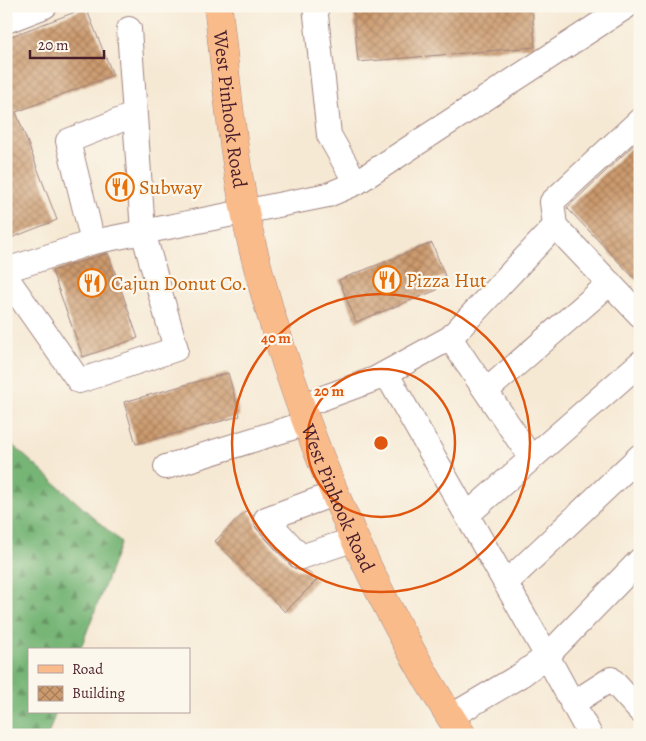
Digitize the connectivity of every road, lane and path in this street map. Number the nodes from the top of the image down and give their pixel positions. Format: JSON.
{"nodes":[{"id":1,"x":45,"y":6,"type":"edge"},
{"id":2,"x":218,"y":6,"type":"edge"},
{"id":3,"x":314,"y":6,"type":"edge"},
{"id":4,"x":628,"y":6,"type":"edge"},
{"id":5,"x":6,"y":21,"type":"edge"},
{"id":6,"x":129,"y":29,"type":"dead end"},
{"id":7,"x":133,"y":115,"type":"junction"},
{"id":8,"x":640,"y":120,"type":"edge"},
{"id":9,"x":356,"y":182,"type":"junction"},
{"id":10,"x":246,"y":211,"type":"junction"},
{"id":11,"x":555,"y":226,"type":"junction"},
{"id":12,"x":143,"y":232,"type":"junction"},
{"id":13,"x":92,"y":242,"type":"junction"},
{"id":14,"x":6,"y":270,"type":"edge"},
{"id":15,"x":6,"y":276,"type":"edge"},
{"id":16,"x":610,"y":283,"type":"junction"},
{"id":17,"x":640,"y":315,"type":"edge"},
{"id":18,"x":450,"y":338,"type":"junction"},
{"id":19,"x":640,"y":363,"type":"edge"},
{"id":20,"x":386,"y":373,"type":"junction"},
{"id":21,"x":486,"y":391,"type":"junction"},
{"id":22,"x":304,"y":414,"type":"junction"},
{"id":23,"x":640,"y":456,"type":"edge"},
{"id":24,"x":531,"y":458,"type":"junction"},
{"id":25,"x":166,"y":467,"type":"dead end"},
{"id":26,"x":336,"y":493,"type":"junction"},
{"id":27,"x":467,"y":515,"type":"junction"},
{"id":28,"x":355,"y":539,"type":"junction"},
{"id":29,"x":640,"y":560,"type":"edge"},
{"id":30,"x":506,"y":583,"type":"junction"},
{"id":31,"x":547,"y":656,"type":"junction"},
{"id":32,"x":572,"y":704,"type":"junction"},
{"id":33,"x":640,"y":711,"type":"edge"},
{"id":34,"x":456,"y":726,"type":"edge"},
{"id":35,"x":590,"y":735,"type":"edge"}],
"edges":[{"from":1,"to":5,"type":"lane"},
{"from":2,"to":10,"type":"main road","name":"West Pinhook Road"},
{"from":3,"to":9,"type":"lane"},
{"from":4,"to":9,"type":"lane"},
{"from":6,"to":7,"type":"lane"},
{"from":7,"to":12,"type":"lane"},
{"from":7,"to":13,"type":"lane"},
{"from":8,"to":11,"type":"lane"},
{"from":9,"to":10,"type":"lane"},
{"from":10,"to":12,"type":"lane"},
{"from":10,"to":22,"type":"main road","name":"West Pinhook Road"},
{"from":11,"to":16,"type":"lane"},
{"from":11,"to":18,"type":"lane"},
{"from":12,"to":13,"type":"lane"},
{"from":12,"to":15,"type":"lane"},
{"from":13,"to":14,"type":"lane"},
{"from":16,"to":17,"type":"lane"},
{"from":16,"to":21,"type":"lane"},
{"from":18,"to":20,"type":"lane"},
{"from":18,"to":21,"type":"lane"},
{"from":19,"to":24,"type":"lane"},
{"from":20,"to":22,"type":"lane"},
{"from":20,"to":27,"type":"lane"},
{"from":21,"to":24,"type":"lane"},
{"from":22,"to":25,"type":"lane"},
{"from":22,"to":26,"type":"main road","name":"West Pinhook Road"},
{"from":23,"to":30,"type":"lane"},
{"from":24,"to":27,"type":"lane"},
{"from":26,"to":28,"type":"main road","name":"West Pinhook Road"},
{"from":26,"to":28,"type":"lane"},
{"from":27,"to":30,"type":"lane"},
{"from":28,"to":34,"type":"main road","name":"West Pinhook Road"},
{"from":29,"to":31,"type":"lane"},
{"from":30,"to":31,"type":"lane"},
{"from":31,"to":32,"type":"lane"},
{"from":31,"to":34,"type":"lane"},
{"from":32,"to":33,"type":"lane"},
{"from":32,"to":35,"type":"lane"}]}
